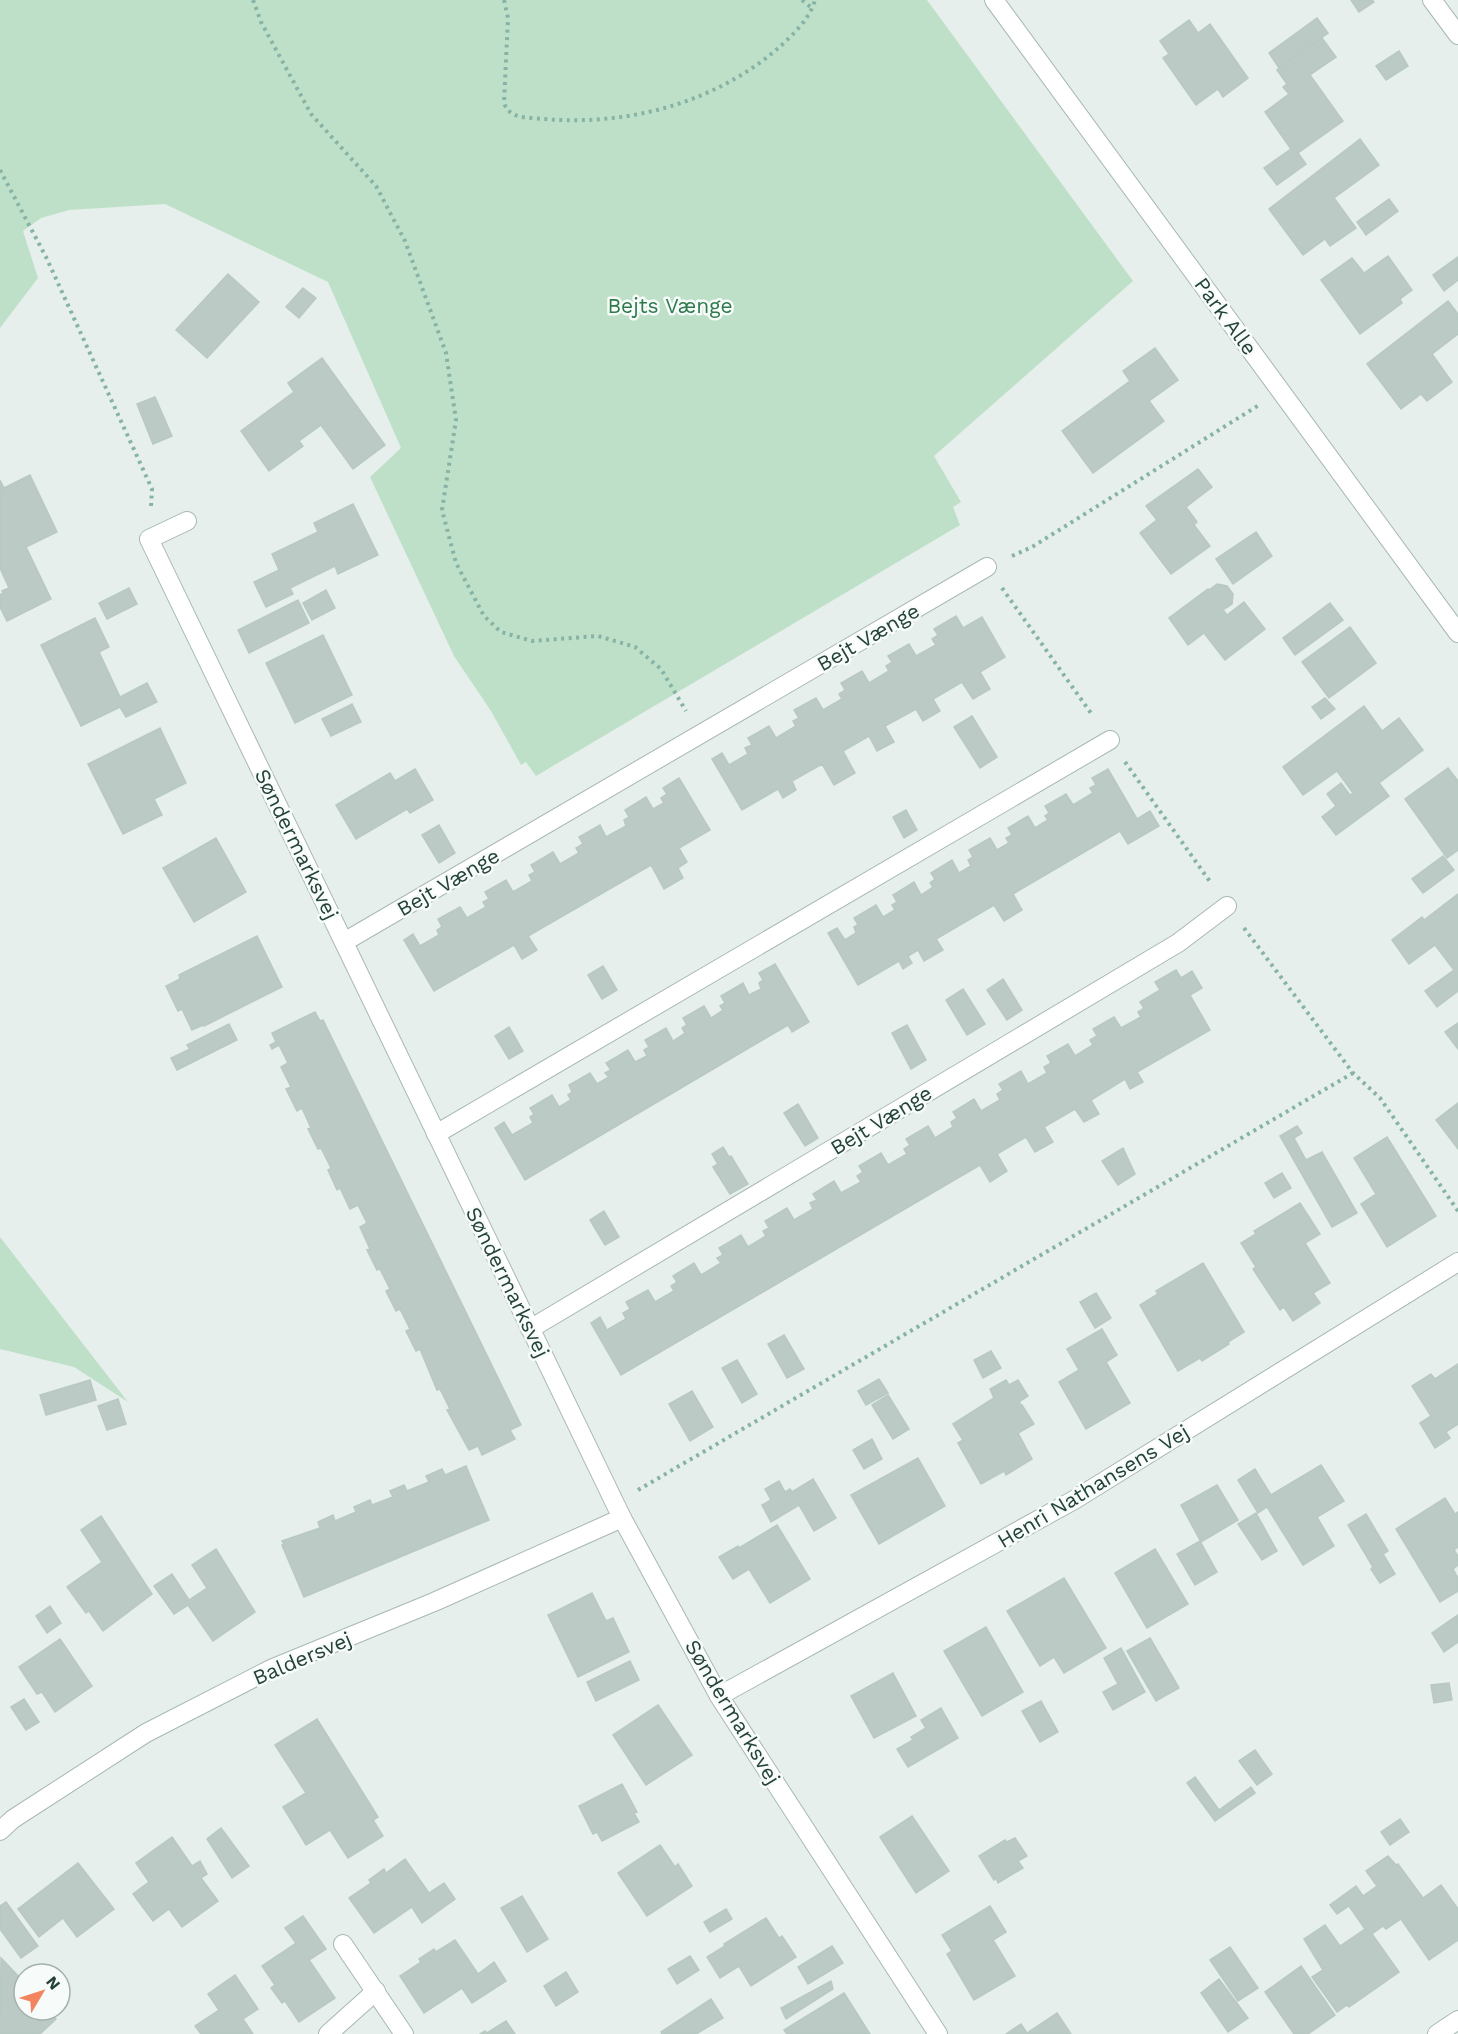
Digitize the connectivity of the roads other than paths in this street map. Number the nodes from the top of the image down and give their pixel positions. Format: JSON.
{"nodes":[{"id":1,"x":994,"y":0,"type":"edge"},
{"id":2,"x":1432,"y":0,"type":"edge"},
{"id":3,"x":1458,"y":35,"type":"edge"},
{"id":4,"x":187,"y":520,"type":"dead end"},
{"id":5,"x":987,"y":567,"type":"road end"},
{"id":6,"x":1458,"y":633,"type":"edge"},
{"id":7,"x":1110,"y":740,"type":"dead end"},
{"id":8,"x":1227,"y":906,"type":"dead end"},
{"id":9,"x":344,"y":942,"type":"junction"},
{"id":10,"x":436,"y":1134,"type":"junction"},
{"id":11,"x":1458,"y":1262,"type":"edge"},
{"id":12,"x":530,"y":1329,"type":"junction"},
{"id":13,"x":618,"y":1511,"type":"junction"},
{"id":14,"x":720,"y":1696,"type":"junction"},
{"id":15,"x":0,"y":1831,"type":"edge"},
{"id":16,"x":343,"y":1944,"type":"dead end"},
{"id":17,"x":376,"y":1991,"type":"junction"},
{"id":18,"x":1458,"y":2020,"type":"edge"},
{"id":19,"x":328,"y":2034,"type":"edge"},
{"id":20,"x":405,"y":2034,"type":"edge"},
{"id":21,"x":938,"y":2034,"type":"edge"},
{"id":22,"x":1437,"y":2034,"type":"edge"}],
"edges":[{"from":1,"to":6,"type":"street","name":"Park Alle"},
{"from":2,"to":3,"type":"street"},
{"from":4,"to":9,"type":"street","name":"Søndermarksvej"},
{"from":5,"to":9,"type":"street","name":"Bejt Vænge"},
{"from":7,"to":10,"type":"street"},
{"from":8,"to":12,"type":"street","name":"Bejt Vænge"},
{"from":9,"to":10,"type":"street","name":"Søndermarksvej"},
{"from":10,"to":12,"type":"street","name":"Søndermarksvej"},
{"from":11,"to":14,"type":"street","name":"Henri Nathansens Vej"},
{"from":12,"to":13,"type":"street","name":"Søndermarksvej"},
{"from":13,"to":14,"type":"street","name":"Søndermarksvej"},
{"from":13,"to":15,"type":"street","name":"Baldersvej"},
{"from":14,"to":21,"type":"street","name":"Søndermarksvej"},
{"from":16,"to":17,"type":"street"},
{"from":17,"to":19,"type":"street"},
{"from":17,"to":20,"type":"street"},
{"from":18,"to":22,"type":"street"}]}
